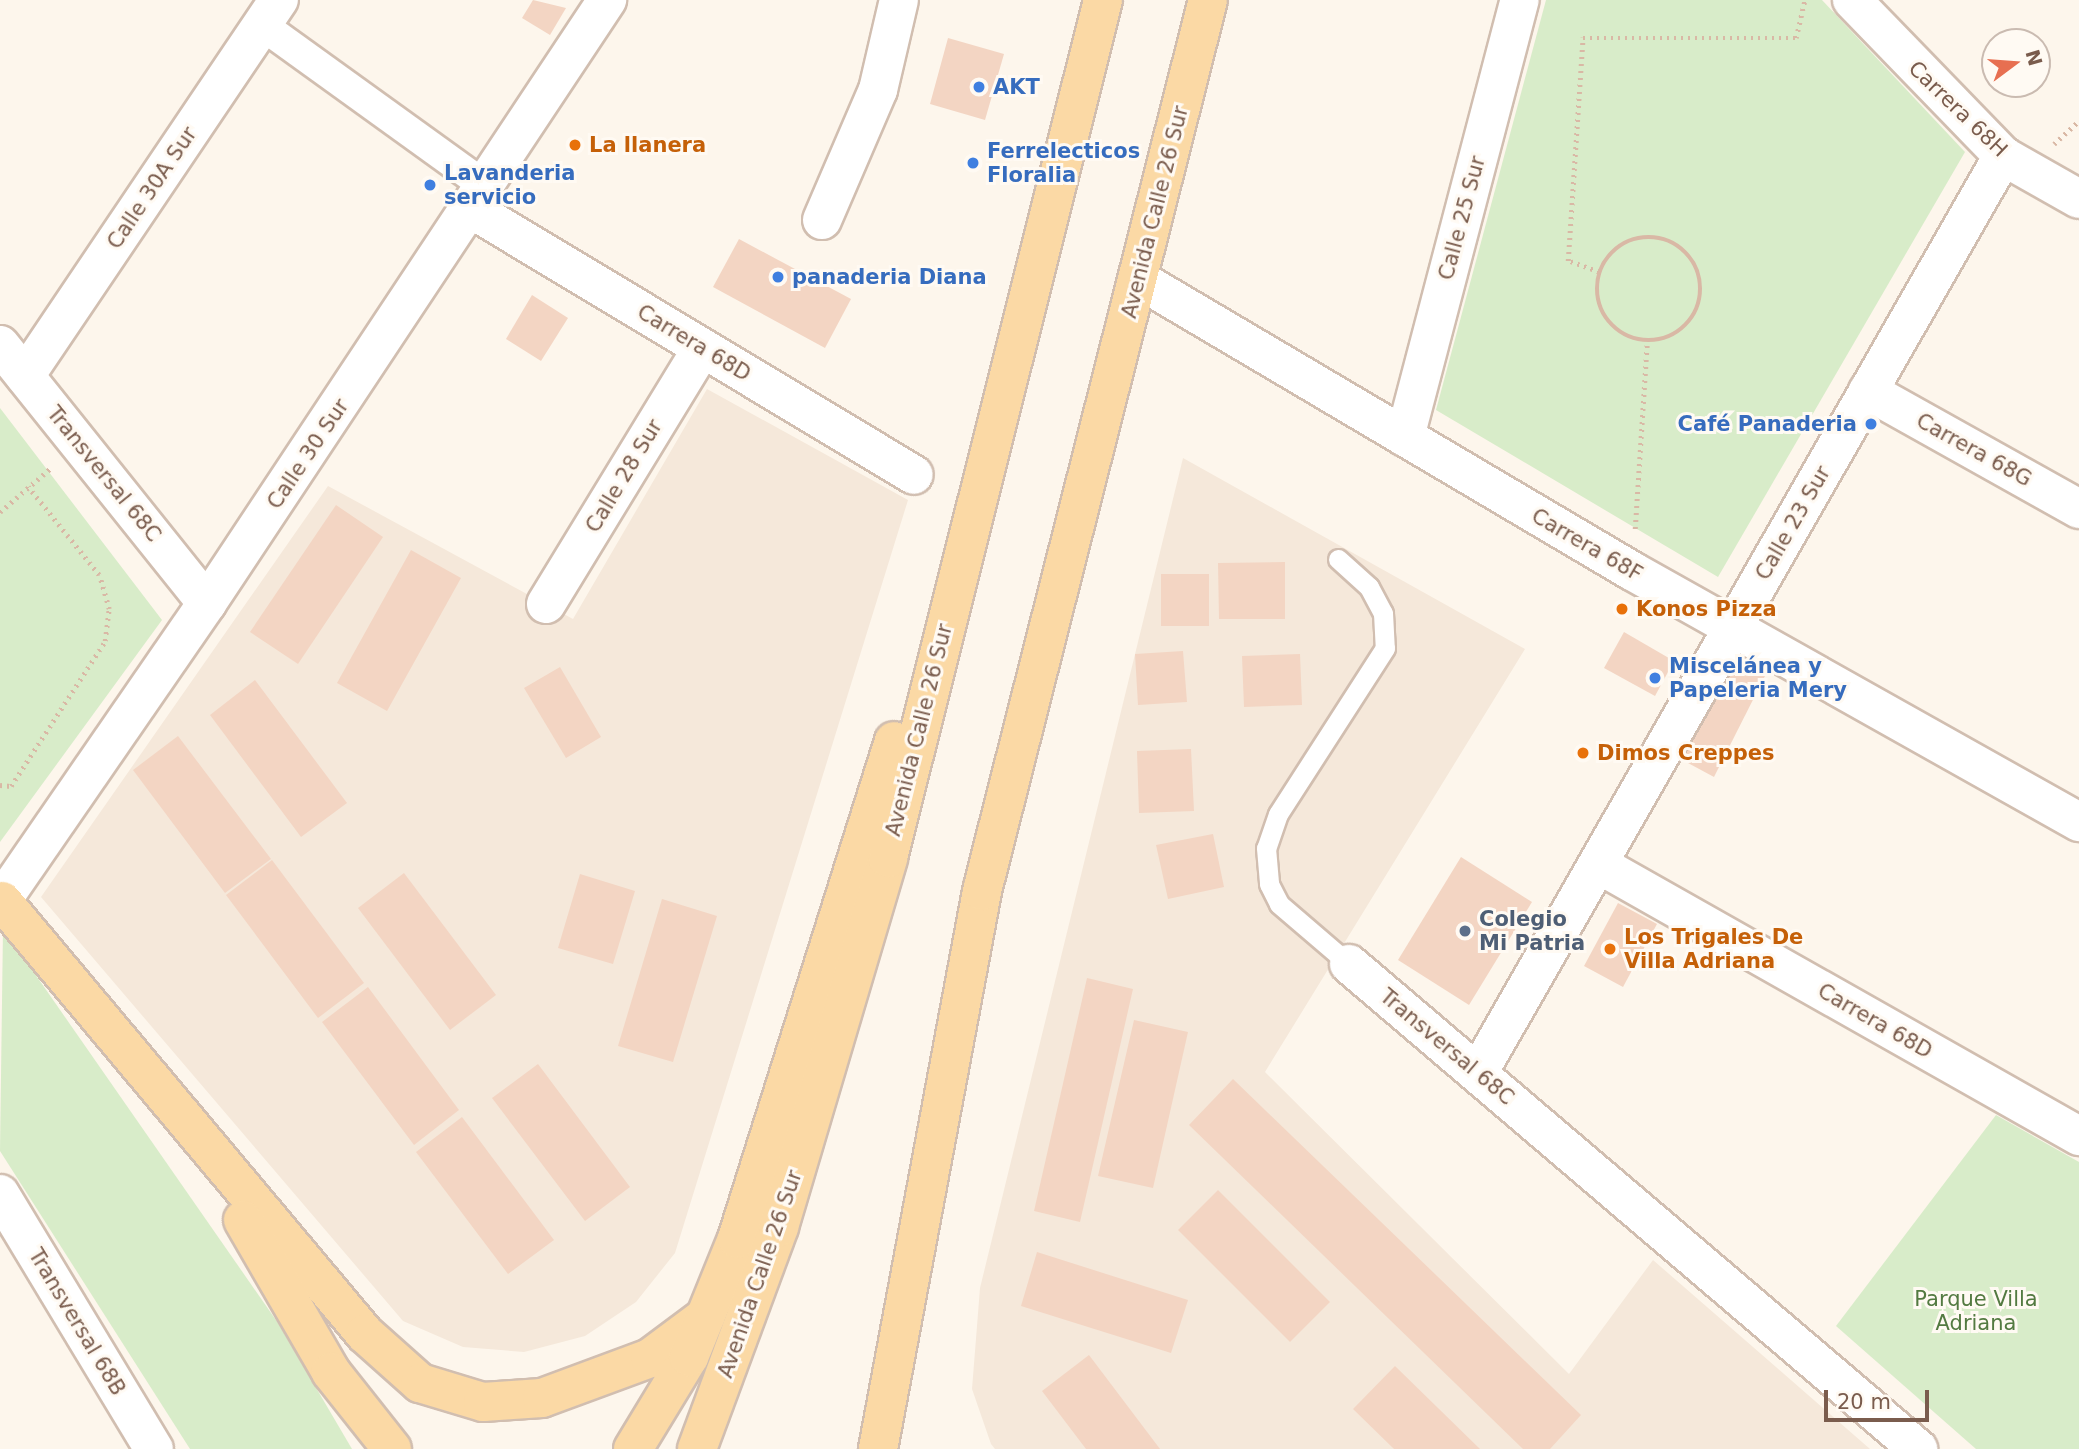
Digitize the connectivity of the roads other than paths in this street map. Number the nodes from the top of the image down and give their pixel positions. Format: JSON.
{"nodes":[{"id":1,"x":607,"y":0,"type":"edge"},
{"id":2,"x":899,"y":0,"type":"edge"},
{"id":3,"x":1103,"y":0,"type":"edge"},
{"id":4,"x":1208,"y":0,"type":"edge"},
{"id":5,"x":1520,"y":0,"type":"edge"},
{"id":6,"x":1852,"y":0,"type":"edge"},
{"id":7,"x":270,"y":12,"type":"edge"},
{"id":8,"x":2003,"y":156,"type":"junction"},
{"id":9,"x":481,"y":199,"type":"junction"},
{"id":10,"x":2079,"y":199,"type":"edge"},
{"id":11,"x":822,"y":220,"type":"dead end"},
{"id":12,"x":1138,"y":279,"type":"junction"},
{"id":13,"x":0,"y":345,"type":"edge"},
{"id":14,"x":702,"y":348,"type":"junction"},
{"id":15,"x":25,"y":376,"type":"junction"},
{"id":16,"x":1868,"y":391,"type":"junction"},
{"id":17,"x":1405,"y":437,"type":"junction"},
{"id":18,"x":914,"y":475,"type":"dead end"},
{"id":19,"x":2079,"y":509,"type":"edge"},
{"id":20,"x":968,"y":531,"type":"junction"},
{"id":21,"x":1338,"y":559,"type":"dead end"},
{"id":22,"x":207,"y":603,"type":"junction"},
{"id":23,"x":546,"y":604,"type":"dead end"},
{"id":24,"x":1733,"y":628,"type":"junction"},
{"id":25,"x":2079,"y":822,"type":"edge"},
{"id":26,"x":1598,"y":864,"type":"junction"},
{"id":27,"x":1,"y":902,"type":"edge"},
{"id":28,"x":1349,"y":964,"type":"joint"},
{"id":29,"x":1478,"y":1073,"type":"junction"},
{"id":30,"x":157,"y":1089,"type":"junction"},
{"id":31,"x":2079,"y":1136,"type":"edge"},
{"id":32,"x":4,"y":1213,"type":"edge"},
{"id":33,"x":709,"y":1313,"type":"junction"},
{"id":34,"x":154,"y":1449,"type":"edge"},
{"id":35,"x":391,"y":1449,"type":"edge"},
{"id":36,"x":632,"y":1449,"type":"edge"},
{"id":37,"x":697,"y":1449,"type":"edge"},
{"id":38,"x":878,"y":1449,"type":"edge"},
{"id":39,"x":1918,"y":1449,"type":"edge"}],
"edges":[{"from":1,"to":9,"type":"street","name":"Calle 30 Sur"},
{"from":2,"to":11,"type":"street"},
{"from":3,"to":20,"type":"main road","name":"Avenida Calle 26 Sur"},
{"from":4,"to":12,"type":"main road","name":"Avenida Calle 26 Sur"},
{"from":5,"to":17,"type":"street","name":"Calle 25 Sur"},
{"from":6,"to":8,"type":"street","name":"Carrera 68H"},
{"from":7,"to":9,"type":"street","name":"Carrera 68D"},
{"from":7,"to":15,"type":"street","name":"Calle 30A Sur"},
{"from":8,"to":10,"type":"street","name":"Carrera 68H"},
{"from":8,"to":16,"type":"street","name":"Calle 23 Sur"},
{"from":9,"to":14,"type":"street","name":"Carrera 68D"},
{"from":9,"to":22,"type":"street","name":"Calle 30 Sur"},
{"from":12,"to":17,"type":"street","name":"Carrera 68F"},
{"from":12,"to":38,"type":"main road","name":"Avenida Calle 26 Sur"},
{"from":13,"to":15,"type":"street","name":"Transversal 68C"},
{"from":14,"to":18,"type":"street","name":"Carrera 68D"},
{"from":14,"to":23,"type":"street","name":"Calle 28 Sur"},
{"from":15,"to":22,"type":"street","name":"Transversal 68C"},
{"from":16,"to":19,"type":"street","name":"Carrera 68G"},
{"from":16,"to":24,"type":"street","name":"Calle 23 Sur"},
{"from":17,"to":24,"type":"street","name":"Carrera 68F"},
{"from":20,"to":33,"type":"main road"},
{"from":20,"to":37,"type":"main road","name":"Avenida Calle 26 Sur"},
{"from":21,"to":28,"type":"lane","name":"Transversal 68C"},
{"from":22,"to":27,"type":"street","name":"Calle 30 Sur"},
{"from":24,"to":25,"type":"street","name":"Carrera 68F"},
{"from":24,"to":26,"type":"street","name":"Calle 23 Sur"},
{"from":26,"to":29,"type":"street","name":"Calle 23 Sur"},
{"from":26,"to":31,"type":"street","name":"Carrera 68D"},
{"from":27,"to":30,"type":"main road"},
{"from":28,"to":29,"type":"street","name":"Transversal 68C"},
{"from":29,"to":39,"type":"street","name":"Transversal 68C"},
{"from":30,"to":33,"type":"main road"},
{"from":30,"to":35,"type":"main road"},
{"from":32,"to":34,"type":"street","name":"Transversal 68B"},
{"from":33,"to":36,"type":"main road"}]}
